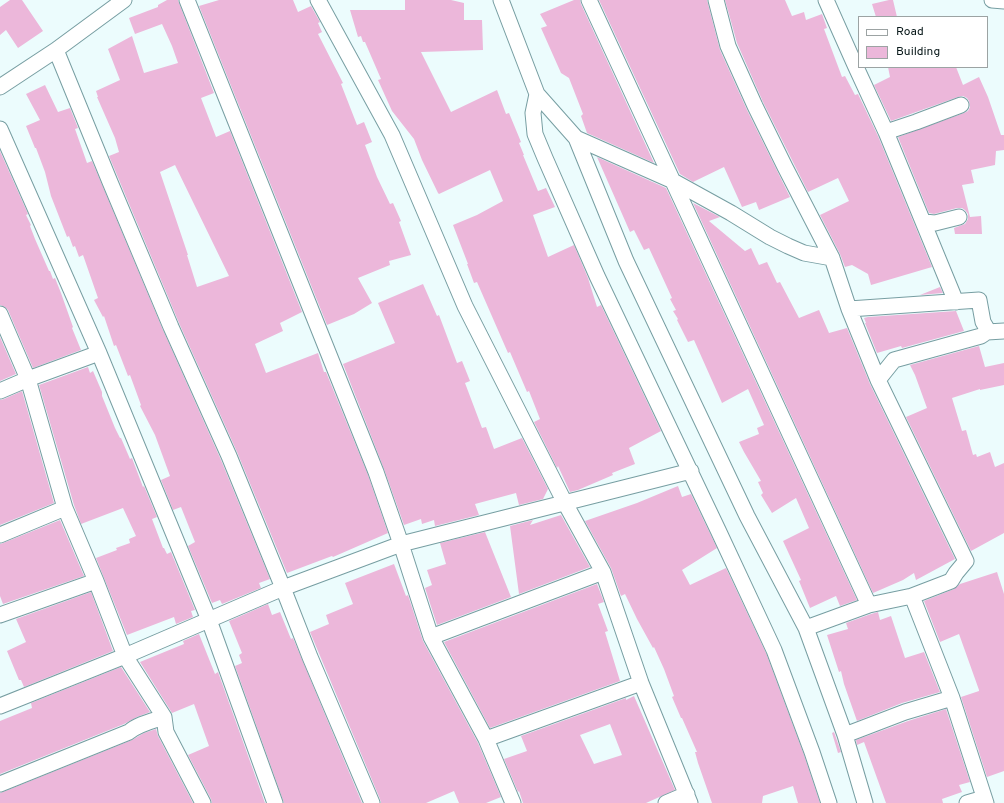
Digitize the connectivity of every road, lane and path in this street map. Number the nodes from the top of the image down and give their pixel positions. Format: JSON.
{"nodes":[{"id":1,"x":124,"y":0,"type":"edge"},
{"id":2,"x":187,"y":0,"type":"edge"},
{"id":3,"x":318,"y":0,"type":"edge"},
{"id":4,"x":501,"y":0,"type":"edge"},
{"id":5,"x":589,"y":0,"type":"edge"},
{"id":6,"x":716,"y":0,"type":"edge"},
{"id":7,"x":826,"y":0,"type":"edge"},
{"id":8,"x":992,"y":0,"type":"edge"},
{"id":9,"x":1004,"y":1,"type":"edge"},
{"id":10,"x":56,"y":50,"type":"junction"},
{"id":11,"x":0,"y":87,"type":"edge"},
{"id":12,"x":537,"y":94,"type":"junction"},
{"id":13,"x":960,"y":105,"type":"dead end"},
{"id":14,"x":0,"y":129,"type":"edge"},
{"id":15,"x":886,"y":132,"type":"junction"},
{"id":16,"x":576,"y":138,"type":"junction"},
{"id":17,"x":673,"y":181,"type":"junction"},
{"id":18,"x":958,"y":218,"type":"dead end"},
{"id":19,"x":924,"y":222,"type":"junction"},
{"id":20,"x":832,"y":258,"type":"junction"},
{"id":21,"x":956,"y":302,"type":"junction"},
{"id":22,"x":849,"y":309,"type":"junction"},
{"id":23,"x":0,"y":314,"type":"edge"},
{"id":24,"x":1004,"y":331,"type":"edge"},
{"id":25,"x":988,"y":332,"type":"junction"},
{"id":26,"x":99,"y":353,"type":"junction"},
{"id":27,"x":28,"y":379,"type":"junction"},
{"id":28,"x":878,"y":380,"type":"junction"},
{"id":29,"x":0,"y":391,"type":"edge"},
{"id":30,"x":691,"y":471,"type":"junction"},
{"id":31,"x":565,"y":503,"type":"junction"},
{"id":32,"x":65,"y":508,"type":"junction"},
{"id":33,"x":0,"y":535,"type":"edge"},
{"id":34,"x":401,"y":544,"type":"junction"},
{"id":35,"x":603,"y":572,"type":"junction"},
{"id":36,"x":96,"y":581,"type":"junction"},
{"id":37,"x":283,"y":588,"type":"junction"},
{"id":38,"x":912,"y":596,"type":"junction"},
{"id":39,"x":869,"y":605,"type":"junction"},
{"id":40,"x":0,"y":614,"type":"edge"},
{"id":41,"x":210,"y":620,"type":"junction"},
{"id":42,"x":806,"y":628,"type":"junction"},
{"id":43,"x":431,"y":637,"type":"junction"},
{"id":44,"x":125,"y":656,"type":"junction"},
{"id":45,"x":641,"y":683,"type":"junction"},
{"id":46,"x":952,"y":698,"type":"junction"},
{"id":47,"x":0,"y":706,"type":"edge"},
{"id":48,"x":164,"y":717,"type":"junction"},
{"id":49,"x":845,"y":735,"type":"junction"},
{"id":50,"x":486,"y":739,"type":"junction"},
{"id":51,"x":0,"y":784,"type":"edge"},
{"id":52,"x":689,"y":798,"type":"edge"},
{"id":53,"x":985,"y":800,"type":"edge"},
{"id":54,"x":203,"y":803,"type":"edge"},
{"id":55,"x":275,"y":803,"type":"edge"},
{"id":56,"x":372,"y":803,"type":"edge"},
{"id":57,"x":513,"y":803,"type":"edge"},
{"id":58,"x":666,"y":803,"type":"edge"},
{"id":59,"x":829,"y":803,"type":"edge"},
{"id":60,"x":865,"y":803,"type":"edge"},
{"id":61,"x":967,"y":803,"type":"edge"}],
"edges":[{"from":1,"to":10,"type":"street"},
{"from":2,"to":34,"type":"street"},
{"from":3,"to":31,"type":"street"},
{"from":4,"to":12,"type":"street"},
{"from":5,"to":17,"type":"street"},
{"from":6,"to":20,"type":"street"},
{"from":7,"to":15,"type":"street"},
{"from":8,"to":9,"type":"street"},
{"from":10,"to":11,"type":"street"},
{"from":10,"to":37,"type":"street"},
{"from":12,"to":16,"type":"street"},
{"from":12,"to":30,"type":"street"},
{"from":13,"to":15,"type":"street"},
{"from":14,"to":26,"type":"street"},
{"from":15,"to":19,"type":"street"},
{"from":16,"to":17,"type":"street"},
{"from":16,"to":42,"type":"street"},
{"from":17,"to":20,"type":"street"},
{"from":17,"to":39,"type":"street"},
{"from":18,"to":19,"type":"street"},
{"from":19,"to":21,"type":"street"},
{"from":20,"to":22,"type":"street"},
{"from":21,"to":22,"type":"street"},
{"from":21,"to":25,"type":"street"},
{"from":22,"to":28,"type":"street"},
{"from":23,"to":27,"type":"street"},
{"from":24,"to":25,"type":"street"},
{"from":25,"to":28,"type":"street"},
{"from":26,"to":27,"type":"street"},
{"from":26,"to":41,"type":"street"},
{"from":27,"to":29,"type":"street"},
{"from":27,"to":32,"type":"street"},
{"from":28,"to":38,"type":"street"},
{"from":30,"to":31,"type":"street"},
{"from":30,"to":59,"type":"street"},
{"from":31,"to":34,"type":"street"},
{"from":31,"to":35,"type":"street"},
{"from":32,"to":33,"type":"street"},
{"from":32,"to":36,"type":"street"},
{"from":34,"to":37,"type":"street"},
{"from":34,"to":43,"type":"street"},
{"from":35,"to":43,"type":"street"},
{"from":35,"to":45,"type":"street"},
{"from":36,"to":40,"type":"street"},
{"from":36,"to":44,"type":"street"},
{"from":37,"to":41,"type":"street"},
{"from":37,"to":56,"type":"street"},
{"from":38,"to":39,"type":"street"},
{"from":38,"to":46,"type":"street"},
{"from":39,"to":42,"type":"street"},
{"from":41,"to":44,"type":"street"},
{"from":41,"to":55,"type":"street"},
{"from":42,"to":49,"type":"street"},
{"from":43,"to":50,"type":"street"},
{"from":44,"to":47,"type":"street"},
{"from":44,"to":48,"type":"street"},
{"from":45,"to":50,"type":"street"},
{"from":45,"to":52,"type":"street"},
{"from":46,"to":49,"type":"street"},
{"from":46,"to":53,"type":"street"},
{"from":48,"to":51,"type":"street"},
{"from":48,"to":54,"type":"street"},
{"from":49,"to":60,"type":"street"},
{"from":50,"to":57,"type":"street"},
{"from":52,"to":58,"type":"street"},
{"from":53,"to":61,"type":"street"}]}
